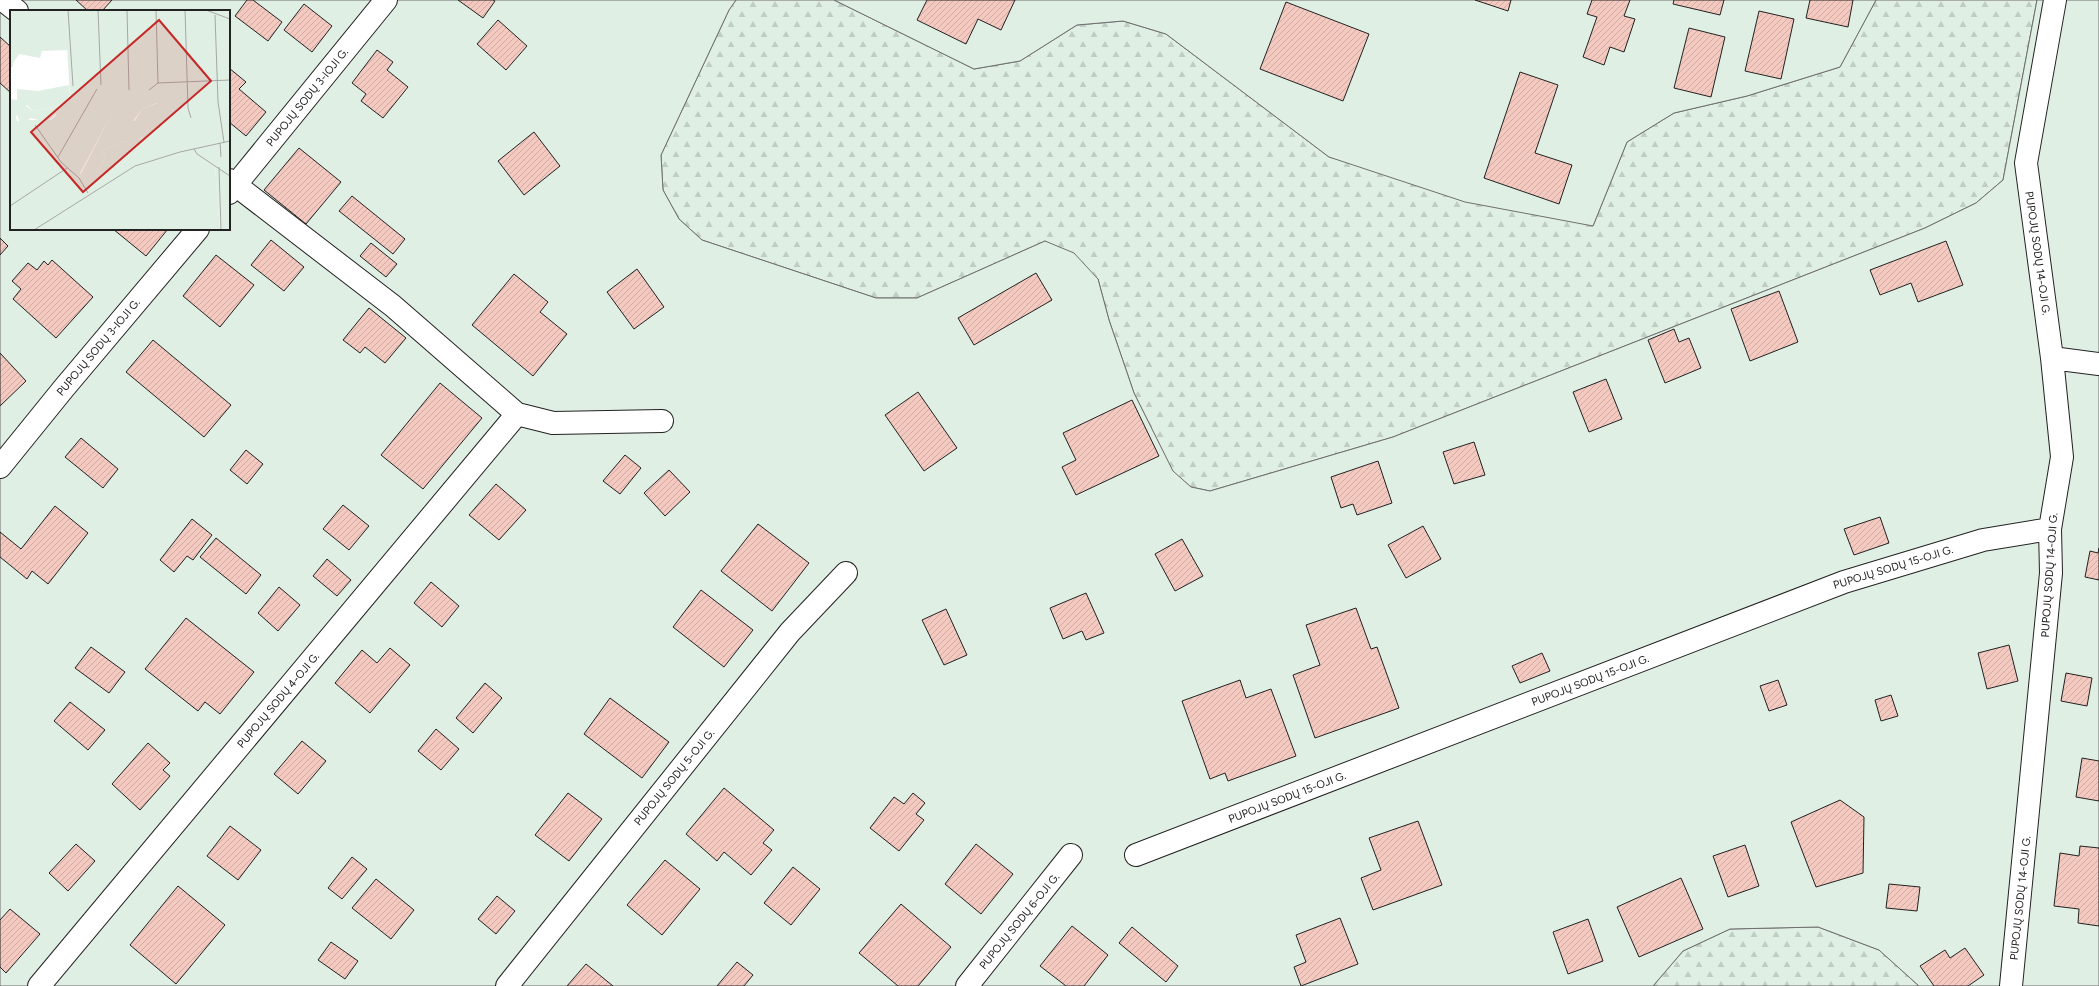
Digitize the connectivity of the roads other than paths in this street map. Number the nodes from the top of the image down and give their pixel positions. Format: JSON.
{"nodes":[{"id":1,"x":3,"y":0,"type":"edge"},
{"id":2,"x":386,"y":0,"type":"edge"},
{"id":3,"x":2055,"y":0,"type":"edge"},
{"id":4,"x":16,"y":10,"type":"edge"},
{"id":5,"x":231,"y":186,"type":"edge"},
{"id":6,"x":197,"y":230,"type":"edge"},
{"id":7,"x":2052,"y":358,"type":"junction"},
{"id":8,"x":2099,"y":364,"type":"edge"},
{"id":9,"x":517,"y":414,"type":"junction"},
{"id":10,"x":662,"y":421,"type":"dead end"},
{"id":11,"x":0,"y":467,"type":"edge"},
{"id":12,"x":2050,"y":529,"type":"junction"},
{"id":13,"x":846,"y":573,"type":"dead end"},
{"id":14,"x":1071,"y":855,"type":"dead end"},
{"id":15,"x":1136,"y":855,"type":"dead end"},
{"id":16,"x":39,"y":986,"type":"edge"},
{"id":17,"x":507,"y":986,"type":"edge"},
{"id":18,"x":967,"y":986,"type":"edge"},
{"id":19,"x":2011,"y":986,"type":"edge"}],
"edges":[{"from":1,"to":4,"type":"street"},
{"from":2,"to":5,"type":"street","name":"PUPOJŲ SODŲ 3-IOJI G."},
{"from":3,"to":7,"type":"street","name":"PUPOJŲ SODŲ 14-OJI G."},
{"from":5,"to":9,"type":"street"},
{"from":6,"to":11,"type":"street","name":"PUPOJŲ SODŲ 3-IOJI G."},
{"from":7,"to":8,"type":"street"},
{"from":7,"to":12,"type":"street","name":"PUPOJŲ SODŲ 14-OJI G."},
{"from":9,"to":10,"type":"street"},
{"from":9,"to":16,"type":"street","name":"PUPOJŲ SODŲ 4-OJI G."},
{"from":12,"to":15,"type":"street","name":"PUPOJŲ SODŲ 15-OJI G."},
{"from":12,"to":19,"type":"street","name":"PUPOJŲ SODŲ 14-OJI G."},
{"from":13,"to":17,"type":"street","name":"PUPOJŲ SODŲ 5-OJI G."},
{"from":14,"to":18,"type":"street","name":"PUPOJŲ SODŲ 6-OJI G."}]}
